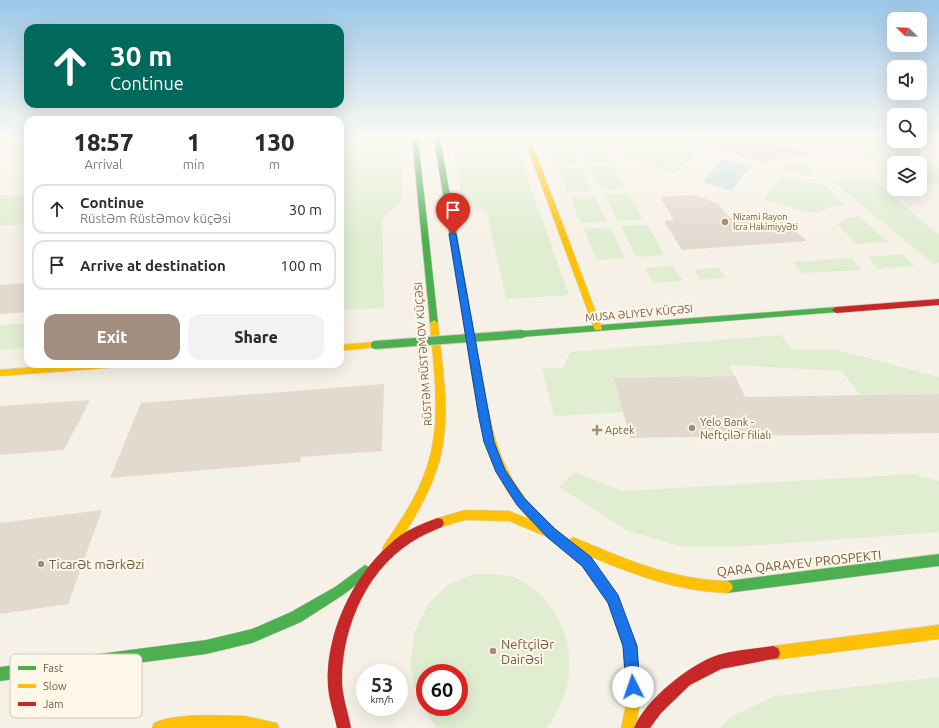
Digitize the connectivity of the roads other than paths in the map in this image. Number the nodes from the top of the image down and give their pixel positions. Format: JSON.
{"nodes":[{"id":1,"x":419,"y":172,"type":"edge"},
{"id":2,"x":443,"y":172,"type":"edge"},
{"id":3,"x":540,"y":172,"type":"edge"},
{"id":4,"x":939,"y":302,"type":"edge"},
{"id":5,"x":598,"y":328,"type":"junction"},
{"id":6,"x":344,"y":348,"type":"edge"},
{"id":7,"x":67,"y":368,"type":"edge"},
{"id":8,"x":0,"y":373,"type":"edge"},
{"id":9,"x":551,"y":533,"type":"junction"},
{"id":10,"x":385,"y":555,"type":"junction"},
{"id":11,"x":939,"y":560,"type":"edge"},
{"id":12,"x":939,"y":632,"type":"edge"},
{"id":13,"x":142,"y":655,"type":"edge"},
{"id":14,"x":10,"y":673,"type":"edge"},
{"id":15,"x":0,"y":674,"type":"edge"},
{"id":16,"x":158,"y":728,"type":"edge"},
{"id":17,"x":272,"y":728,"type":"edge"},
{"id":18,"x":344,"y":728,"type":"edge"},
{"id":19,"x":628,"y":728,"type":"edge"},
{"id":20,"x":641,"y":728,"type":"edge"}],
"edges":[{"from":1,"to":10,"type":"main road","name":"RÜSTƏM RÜSTƏMOV KÜÇƏSI"},
{"from":2,"to":9,"type":"main road"},
{"from":3,"to":5,"type":"main road"},
{"from":4,"to":5,"type":"main road","name":"MUSA ƏLIYEV KÜÇƏSI"},
{"from":5,"to":6,"type":"main road","name":"MUSA ƏLIYEV KÜÇƏSI","bridge":true},
{"from":7,"to":8,"type":"main road"},
{"from":9,"to":10,"type":"main road"},
{"from":9,"to":11,"type":"main road","name":"QARA QARAYEV PROSPEKTI"},
{"from":9,"to":19,"type":"main road"},
{"from":10,"to":13,"type":"main road"},
{"from":10,"to":18,"type":"main road"},
{"from":12,"to":20,"type":"main road"},
{"from":14,"to":15,"type":"main road"},
{"from":16,"to":17,"type":"main road"}]}
